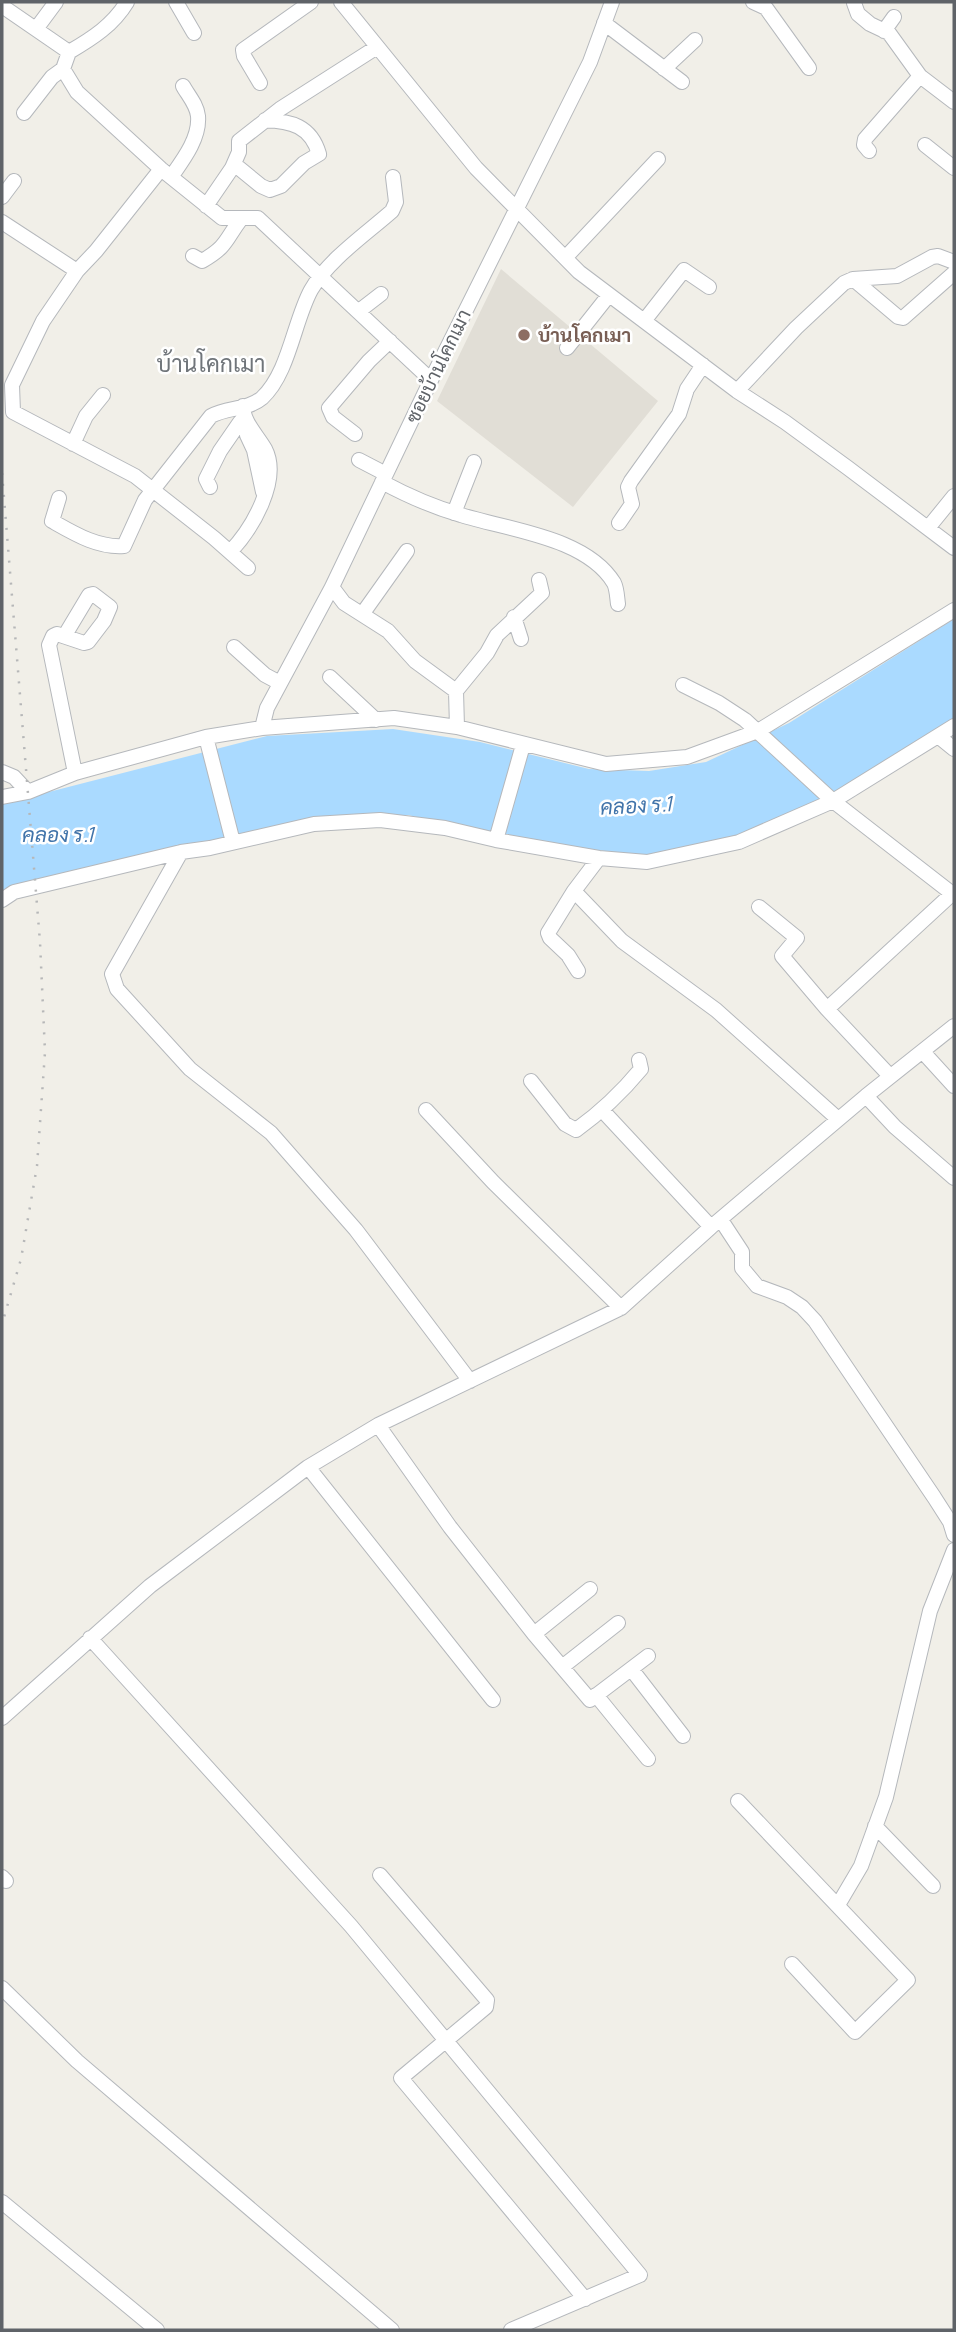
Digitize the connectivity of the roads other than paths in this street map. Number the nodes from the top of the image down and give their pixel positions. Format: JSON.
{"nodes":[{"id":1,"x":55,"y":2,"type":"edge"},
{"id":2,"x":127,"y":2,"type":"edge"},
{"id":3,"x":176,"y":2,"type":"edge"},
{"id":4,"x":311,"y":2,"type":"edge"},
{"id":5,"x":612,"y":2,"type":"edge"},
{"id":6,"x":753,"y":2,"type":"edge"},
{"id":7,"x":344,"y":3,"type":"edge"},
{"id":8,"x":854,"y":4,"type":"dead end"},
{"id":9,"x":2,"y":6,"type":"edge"},
{"id":10,"x":894,"y":17,"type":"dead end"},
{"id":11,"x":604,"y":23,"type":"junction"},
{"id":12,"x":36,"y":29,"type":"junction"},
{"id":13,"x":884,"y":31,"type":"junction"},
{"id":14,"x":194,"y":33,"type":"dead end"},
{"id":15,"x":695,"y":40,"type":"dead end"},
{"id":16,"x":377,"y":47,"type":"junction"},
{"id":17,"x":69,"y":51,"type":"junction"},
{"id":18,"x":809,"y":68,"type":"dead end"},
{"id":19,"x":63,"y":69,"type":"junction"},
{"id":20,"x":664,"y":69,"type":"junction"},
{"id":21,"x":920,"y":76,"type":"junction"},
{"id":22,"x":682,"y":82,"type":"dead end"},
{"id":23,"x":260,"y":83,"type":"dead end"},
{"id":24,"x":183,"y":86,"type":"dead end"},
{"id":25,"x":954,"y":102,"type":"edge"},
{"id":26,"x":24,"y":113,"type":"dead end"},
{"id":27,"x":265,"y":120,"type":"junction"},
{"id":28,"x":925,"y":145,"type":"dead end"},
{"id":29,"x":869,"y":152,"type":"dead end"},
{"id":30,"x":658,"y":159,"type":"dead end"},
{"id":31,"x":232,"y":168,"type":"junction"},
{"id":32,"x":954,"y":168,"type":"edge"},
{"id":33,"x":166,"y":173,"type":"junction"},
{"id":34,"x":393,"y":177,"type":"dead end"},
{"id":35,"x":14,"y":181,"type":"dead end"},
{"id":36,"x":2,"y":197,"type":"edge"},
{"id":37,"x":206,"y":205,"type":"junction"},
{"id":38,"x":515,"y":208,"type":"junction"},
{"id":39,"x":241,"y":219,"type":"junction"},
{"id":40,"x":2,"y":222,"type":"edge"},
{"id":41,"x":193,"y":256,"type":"dead end"},
{"id":42,"x":565,"y":258,"type":"junction"},
{"id":43,"x":954,"y":262,"type":"edge"},
{"id":44,"x":78,"y":271,"type":"junction"},
{"id":45,"x":954,"y":273,"type":"edge"},
{"id":46,"x":321,"y":275,"type":"junction"},
{"id":47,"x":853,"y":279,"type":"junction"},
{"id":48,"x":709,"y":287,"type":"dead end"},
{"id":49,"x":382,"y":295,"type":"dead end"},
{"id":50,"x":609,"y":295,"type":"junction"},
{"id":51,"x":359,"y":312,"type":"junction"},
{"id":52,"x":644,"y":321,"type":"junction"},
{"id":53,"x":390,"y":341,"type":"junction"},
{"id":54,"x":568,"y":348,"type":"dead end"},
{"id":55,"x":703,"y":365,"type":"junction"},
{"id":56,"x":431,"y":380,"type":"junction"},
{"id":57,"x":737,"y":391,"type":"junction"},
{"id":58,"x":103,"y":395,"type":"dead end"},
{"id":59,"x":239,"y":412,"type":"junction"},
{"id":60,"x":355,"y":434,"type":"dead end"},
{"id":61,"x":73,"y":444,"type":"junction"},
{"id":62,"x":359,"y":460,"type":"dead end"},
{"id":63,"x":474,"y":461,"type":"dead end"},
{"id":64,"x":384,"y":478,"type":"junction"},
{"id":65,"x":210,"y":486,"type":"dead end"},
{"id":66,"x":155,"y":490,"type":"junction"},
{"id":67,"x":954,"y":496,"type":"edge"},
{"id":68,"x":59,"y":498,"type":"dead end"},
{"id":69,"x":454,"y":513,"type":"junction"},
{"id":70,"x":619,"y":523,"type":"dead end"},
{"id":71,"x":928,"y":528,"type":"junction"},
{"id":72,"x":954,"y":548,"type":"edge"},
{"id":73,"x":407,"y":551,"type":"dead end"},
{"id":74,"x":230,"y":552,"type":"junction"},
{"id":75,"x":248,"y":568,"type":"dead end"},
{"id":76,"x":539,"y":580,"type":"dead end"},
{"id":77,"x":332,"y":587,"type":"junction"},
{"id":78,"x":618,"y":604,"type":"dead end"},
{"id":79,"x":954,"y":610,"type":"edge"},
{"id":80,"x":363,"y":613,"type":"junction"},
{"id":81,"x":514,"y":617,"type":"junction"},
{"id":82,"x":65,"y":635,"type":"dead end"},
{"id":83,"x":521,"y":639,"type":"dead end"},
{"id":84,"x":234,"y":647,"type":"dead end"},
{"id":85,"x":330,"y":677,"type":"dead end"},
{"id":86,"x":280,"y":683,"type":"junction"},
{"id":87,"x":683,"y":685,"type":"dead end"},
{"id":88,"x":456,"y":691,"type":"junction"},
{"id":89,"x":376,"y":720,"type":"junction"},
{"id":90,"x":954,"y":726,"type":"edge"},
{"id":91,"x":457,"y":727,"type":"junction"},
{"id":92,"x":262,"y":728,"type":"junction"},
{"id":93,"x":758,"y":731,"type":"junction"},
{"id":94,"x":938,"y":736,"type":"junction"},
{"id":95,"x":207,"y":742,"type":"junction"},
{"id":96,"x":523,"y":745,"type":"junction"},
{"id":97,"x":954,"y":749,"type":"edge"},
{"id":98,"x":2,"y":772,"type":"edge"},
{"id":99,"x":75,"y":773,"type":"junction"},
{"id":100,"x":28,"y":792,"type":"junction"},
{"id":101,"x":2,"y":797,"type":"edge"},
{"id":102,"x":833,"y":801,"type":"junction"},
{"id":103,"x":232,"y":838,"type":"junction"},
{"id":104,"x":496,"y":840,"type":"junction"},
{"id":105,"x":181,"y":852,"type":"junction"},
{"id":106,"x":599,"y":858,"type":"junction"},
{"id":107,"x":574,"y":891,"type":"junction"},
{"id":108,"x":954,"y":894,"type":"edge"},
{"id":109,"x":2,"y":900,"type":"edge"},
{"id":110,"x":758,"y":906,"type":"dead end"},
{"id":111,"x":578,"y":971,"type":"dead end"},
{"id":112,"x":827,"y":1009,"type":"junction"},
{"id":113,"x":954,"y":1026,"type":"edge"},
{"id":114,"x":923,"y":1052,"type":"junction"},
{"id":115,"x":639,"y":1060,"type":"dead end"},
{"id":116,"x":890,"y":1076,"type":"junction"},
{"id":117,"x":531,"y":1081,"type":"dead end"},
{"id":118,"x":954,"y":1086,"type":"edge"},
{"id":119,"x":866,"y":1096,"type":"junction"},
{"id":120,"x":426,"y":1110,"type":"dead end"},
{"id":121,"x":602,"y":1110,"type":"junction"},
{"id":122,"x":838,"y":1119,"type":"junction"},
{"id":123,"x":954,"y":1178,"type":"edge"},
{"id":124,"x":716,"y":1224,"type":"junction"},
{"id":125,"x":621,"y":1308,"type":"junction"},
{"id":126,"x":470,"y":1381,"type":"junction"},
{"id":127,"x":378,"y":1425,"type":"junction"},
{"id":128,"x":308,"y":1467,"type":"junction"},
{"id":129,"x":954,"y":1535,"type":"edge"},
{"id":130,"x":954,"y":1550,"type":"edge"},
{"id":131,"x":590,"y":1589,"type":"dead end"},
{"id":132,"x":618,"y":1623,"type":"dead end"},
{"id":133,"x":534,"y":1634,"type":"junction"},
{"id":134,"x":90,"y":1638,"type":"junction"},
{"id":135,"x":649,"y":1656,"type":"dead end"},
{"id":136,"x":562,"y":1667,"type":"junction"},
{"id":137,"x":632,"y":1670,"type":"junction"},
{"id":138,"x":596,"y":1695,"type":"junction"},
{"id":139,"x":493,"y":1700,"type":"dead end"},
{"id":140,"x":2,"y":1718,"type":"edge"},
{"id":141,"x":682,"y":1736,"type":"dead end"},
{"id":142,"x":648,"y":1759,"type":"dead end"},
{"id":143,"x":738,"y":1801,"type":"dead end"},
{"id":144,"x":875,"y":1826,"type":"junction"},
{"id":145,"x":380,"y":1875,"type":"dead end"},
{"id":146,"x":933,"y":1886,"type":"dead end"},
{"id":147,"x":838,"y":1905,"type":"junction"},
{"id":148,"x":792,"y":1964,"type":"dead end"},
{"id":149,"x":2,"y":1989,"type":"edge"},
{"id":150,"x":445,"y":2040,"type":"junction"},
{"id":151,"x":2,"y":2202,"type":"edge"},
{"id":152,"x":585,"y":2299,"type":"junction"},
{"id":153,"x":157,"y":2330,"type":"edge"},
{"id":154,"x":392,"y":2330,"type":"edge"},
{"id":155,"x":511,"y":2330,"type":"edge"}],
"edges":[{"from":1,"to":12,"type":"street"},
{"from":2,"to":17,"type":"street"},
{"from":3,"to":14,"type":"street"},
{"from":4,"to":23,"type":"street"},
{"from":5,"to":11,"type":"street","name":"ซอยบ้านโคกเมา"},
{"from":6,"to":18,"type":"street"},
{"from":7,"to":16,"type":"street"},
{"from":8,"to":13,"type":"street"},
{"from":9,"to":12,"type":"street"},
{"from":10,"to":13,"type":"street"},
{"from":11,"to":20,"type":"street"},
{"from":11,"to":38,"type":"street","name":"ซอยบ้านโคกเมา"},
{"from":12,"to":17,"type":"street"},
{"from":13,"to":21,"type":"street"},
{"from":15,"to":20,"type":"street"},
{"from":16,"to":27,"type":"street"},
{"from":16,"to":38,"type":"street"},
{"from":17,"to":19,"type":"street"},
{"from":19,"to":26,"type":"street"},
{"from":19,"to":33,"type":"street"},
{"from":20,"to":22,"type":"street"},
{"from":21,"to":25,"type":"street"},
{"from":21,"to":29,"type":"street"},
{"from":24,"to":33,"type":"street"},
{"from":27,"to":31,"type":"street"},
{"from":27,"to":31,"type":"street"},
{"from":28,"to":32,"type":"street"},
{"from":30,"to":42,"type":"street"},
{"from":31,"to":37,"type":"street"},
{"from":33,"to":37,"type":"street"},
{"from":33,"to":44,"type":"street"},
{"from":34,"to":46,"type":"street"},
{"from":35,"to":36,"type":"street"},
{"from":37,"to":39,"type":"street"},
{"from":38,"to":42,"type":"street"},
{"from":38,"to":56,"type":"street","name":"ซอยบ้านโคกเมา"},
{"from":39,"to":41,"type":"street"},
{"from":39,"to":46,"type":"street"},
{"from":40,"to":44,"type":"street"},
{"from":42,"to":50,"type":"street"},
{"from":43,"to":47,"type":"street"},
{"from":44,"to":61,"type":"street"},
{"from":45,"to":47,"type":"street"},
{"from":46,"to":51,"type":"street"},
{"from":46,"to":59,"type":"street"},
{"from":47,"to":57,"type":"street"},
{"from":48,"to":52,"type":"street"},
{"from":49,"to":51,"type":"street"},
{"from":50,"to":52,"type":"street"},
{"from":50,"to":54,"type":"street"},
{"from":51,"to":53,"type":"street"},
{"from":52,"to":55,"type":"street"},
{"from":53,"to":56,"type":"street"},
{"from":53,"to":60,"type":"street"},
{"from":55,"to":57,"type":"street"},
{"from":55,"to":70,"type":"street"},
{"from":56,"to":64,"type":"street","name":"ซอยบ้านโคกเมา"},
{"from":57,"to":71,"type":"street"},
{"from":58,"to":61,"type":"street"},
{"from":59,"to":65,"type":"street"},
{"from":59,"to":66,"type":"street"},
{"from":59,"to":74,"type":"street"},
{"from":61,"to":66,"type":"street"},
{"from":62,"to":64,"type":"street"},
{"from":63,"to":69,"type":"street"},
{"from":64,"to":69,"type":"street"},
{"from":64,"to":77,"type":"street","name":"ซอยบ้านโคกเมา"},
{"from":66,"to":68,"type":"street"},
{"from":66,"to":74,"type":"street"},
{"from":67,"to":71,"type":"street"},
{"from":69,"to":78,"type":"street"},
{"from":71,"to":72,"type":"street"},
{"from":73,"to":80,"type":"street"},
{"from":74,"to":75,"type":"street"},
{"from":76,"to":81,"type":"street"},
{"from":77,"to":80,"type":"street"},
{"from":77,"to":86,"type":"street","name":"ซอยบ้านโคกเมา"},
{"from":79,"to":93,"type":"street"},
{"from":80,"to":88,"type":"street"},
{"from":81,"to":83,"type":"street"},
{"from":81,"to":88,"type":"street"},
{"from":82,"to":99,"type":"street"},
{"from":84,"to":86,"type":"street"},
{"from":85,"to":89,"type":"street"},
{"from":86,"to":92,"type":"street","name":"ซอยบ้านโคกเมา"},
{"from":87,"to":93,"type":"street"},
{"from":88,"to":91,"type":"street"},
{"from":89,"to":91,"type":"street"},
{"from":89,"to":92,"type":"street"},
{"from":90,"to":94,"type":"street"},
{"from":91,"to":96,"type":"street"},
{"from":92,"to":95,"type":"street"},
{"from":93,"to":96,"type":"street"},
{"from":93,"to":102,"type":"street"},
{"from":94,"to":97,"type":"street"},
{"from":94,"to":102,"type":"street"},
{"from":95,"to":99,"type":"street"},
{"from":95,"to":103,"type":"street"},
{"from":96,"to":104,"type":"street"},
{"from":98,"to":100,"type":"street"},
{"from":99,"to":100,"type":"street"},
{"from":100,"to":101,"type":"street"},
{"from":102,"to":106,"type":"street"},
{"from":102,"to":108,"type":"street"},
{"from":103,"to":104,"type":"street"},
{"from":103,"to":105,"type":"street"},
{"from":104,"to":106,"type":"street"},
{"from":105,"to":109,"type":"street"},
{"from":105,"to":126,"type":"street"},
{"from":106,"to":107,"type":"street"},
{"from":107,"to":111,"type":"street"},
{"from":107,"to":122,"type":"street"},
{"from":108,"to":112,"type":"street"},
{"from":110,"to":112,"type":"street"},
{"from":112,"to":116,"type":"street"},
{"from":113,"to":114,"type":"street"},
{"from":114,"to":116,"type":"street"},
{"from":114,"to":118,"type":"street"},
{"from":115,"to":121,"type":"street"},
{"from":116,"to":119,"type":"street"},
{"from":117,"to":121,"type":"street"},
{"from":119,"to":122,"type":"street"},
{"from":119,"to":123,"type":"street"},
{"from":120,"to":125,"type":"street"},
{"from":121,"to":124,"type":"street"},
{"from":122,"to":124,"type":"street"},
{"from":124,"to":125,"type":"street"},
{"from":124,"to":129,"type":"street"},
{"from":125,"to":126,"type":"street"},
{"from":126,"to":127,"type":"street"},
{"from":127,"to":128,"type":"street"},
{"from":127,"to":133,"type":"street"},
{"from":128,"to":134,"type":"street"},
{"from":128,"to":139,"type":"street"},
{"from":130,"to":144,"type":"street"},
{"from":131,"to":133,"type":"street"},
{"from":132,"to":136,"type":"street"},
{"from":133,"to":136,"type":"street"},
{"from":134,"to":140,"type":"street"},
{"from":134,"to":150,"type":"street"},
{"from":135,"to":137,"type":"street"},
{"from":136,"to":138,"type":"street"},
{"from":137,"to":138,"type":"street"},
{"from":137,"to":141,"type":"street"},
{"from":138,"to":142,"type":"street"},
{"from":143,"to":147,"type":"street"},
{"from":144,"to":146,"type":"street"},
{"from":144,"to":147,"type":"street"},
{"from":145,"to":150,"type":"street"},
{"from":147,"to":148,"type":"street"},
{"from":149,"to":154,"type":"street"},
{"from":150,"to":152,"type":"street"},
{"from":150,"to":152,"type":"street"},
{"from":151,"to":153,"type":"street"},
{"from":152,"to":155,"type":"street"}]}
